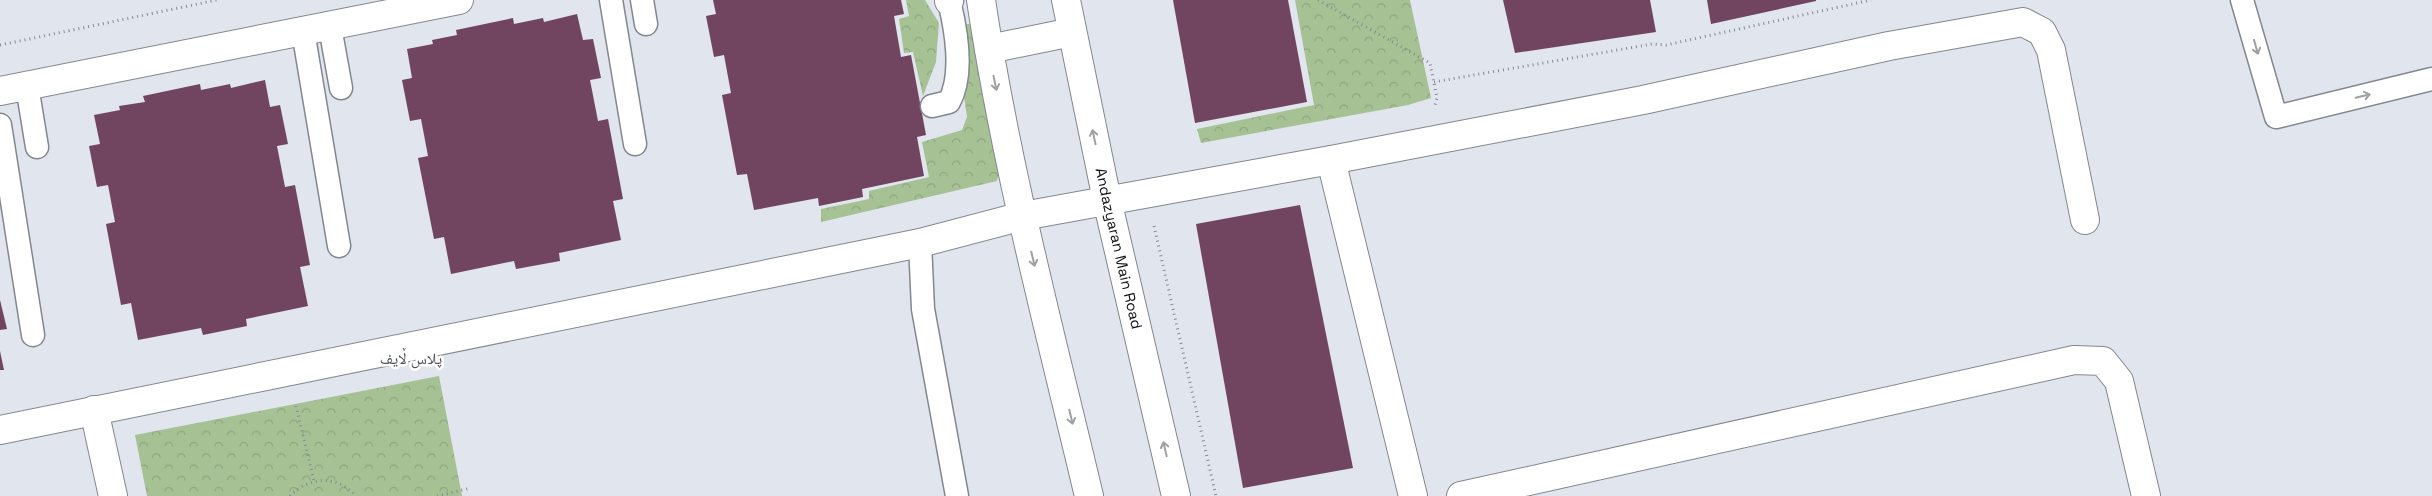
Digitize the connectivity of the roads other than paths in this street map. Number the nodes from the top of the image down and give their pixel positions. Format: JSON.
{"nodes":[{"id":1,"x":458,"y":0,"type":"edge"},
{"id":2,"x":611,"y":0,"type":"edge"},
{"id":3,"x":642,"y":0,"type":"edge"},
{"id":4,"x":950,"y":0,"type":"edge"},
{"id":5,"x":981,"y":0,"type":"edge"},
{"id":6,"x":1066,"y":0,"type":"edge"},
{"id":7,"x":2242,"y":0,"type":"edge"},
{"id":8,"x":646,"y":24,"type":"dead end"},
{"id":9,"x":330,"y":27,"type":"junction"},
{"id":10,"x":303,"y":31,"type":"junction"},
{"id":11,"x":1072,"y":32,"type":"junction"},
{"id":12,"x":988,"y":50,"type":"junction"},
{"id":13,"x":2432,"y":79,"type":"edge"},
{"id":14,"x":27,"y":86,"type":"junction"},
{"id":15,"x":341,"y":88,"type":"dead end"},
{"id":16,"x":0,"y":91,"type":"edge"},
{"id":17,"x":932,"y":106,"type":"dead end"},
{"id":18,"x":0,"y":125,"type":"edge"},
{"id":19,"x":635,"y":144,"type":"dead end"},
{"id":20,"x":36,"y":147,"type":"dead end"},
{"id":21,"x":1331,"y":160,"type":"junction"},
{"id":22,"x":1107,"y":200,"type":"junction"},
{"id":23,"x":1023,"y":216,"type":"junction"},
{"id":24,"x":2085,"y":220,"type":"dead end"},
{"id":25,"x":920,"y":243,"type":"junction"},
{"id":26,"x":339,"y":246,"type":"dead end"},
{"id":27,"x":33,"y":335,"type":"dead end"},
{"id":28,"x":94,"y":410,"type":"junction"},
{"id":29,"x":0,"y":430,"type":"edge"},
{"id":30,"x":113,"y":496,"type":"edge"},
{"id":31,"x":957,"y":496,"type":"edge"},
{"id":32,"x":1090,"y":496,"type":"edge"},
{"id":33,"x":1176,"y":496,"type":"edge"},
{"id":34,"x":1413,"y":496,"type":"edge"},
{"id":35,"x":1461,"y":496,"type":"edge"},
{"id":36,"x":2146,"y":496,"type":"edge"}],
"edges":[{"from":1,"to":9,"type":"street"},
{"from":2,"to":19,"type":"lane"},
{"from":3,"to":8,"type":"lane"},
{"from":4,"to":17,"type":"lane"},
{"from":5,"to":12,"type":"street"},
{"from":6,"to":11,"type":"street","name":"Andazyaran Main Road"},
{"from":7,"to":13,"type":"lane","one_way":true},
{"from":9,"to":10,"type":"street"},
{"from":9,"to":15,"type":"lane"},
{"from":10,"to":14,"type":"street"},
{"from":10,"to":26,"type":"lane"},
{"from":11,"to":12,"type":"street"},
{"from":22,"to":11,"type":"street","name":"Andazyaran Main Road","one_way":true},
{"from":12,"to":23,"type":"street","one_way":true},
{"from":14,"to":16,"type":"street"},
{"from":14,"to":20,"type":"lane"},
{"from":18,"to":27,"type":"lane"},
{"from":21,"to":22,"type":"street"},
{"from":21,"to":24,"type":"street"},
{"from":21,"to":34,"type":"street"},
{"from":22,"to":23,"type":"street"},
{"from":33,"to":22,"type":"street","name":"Andazyaran Main Road","one_way":true},
{"from":23,"to":25,"type":"street"},
{"from":23,"to":32,"type":"street","one_way":true},
{"from":25,"to":28,"type":"street"},
{"from":25,"to":31,"type":"lane"},
{"from":28,"to":29,"type":"street"},
{"from":28,"to":30,"type":"street"},
{"from":35,"to":36,"type":"street"}]}
